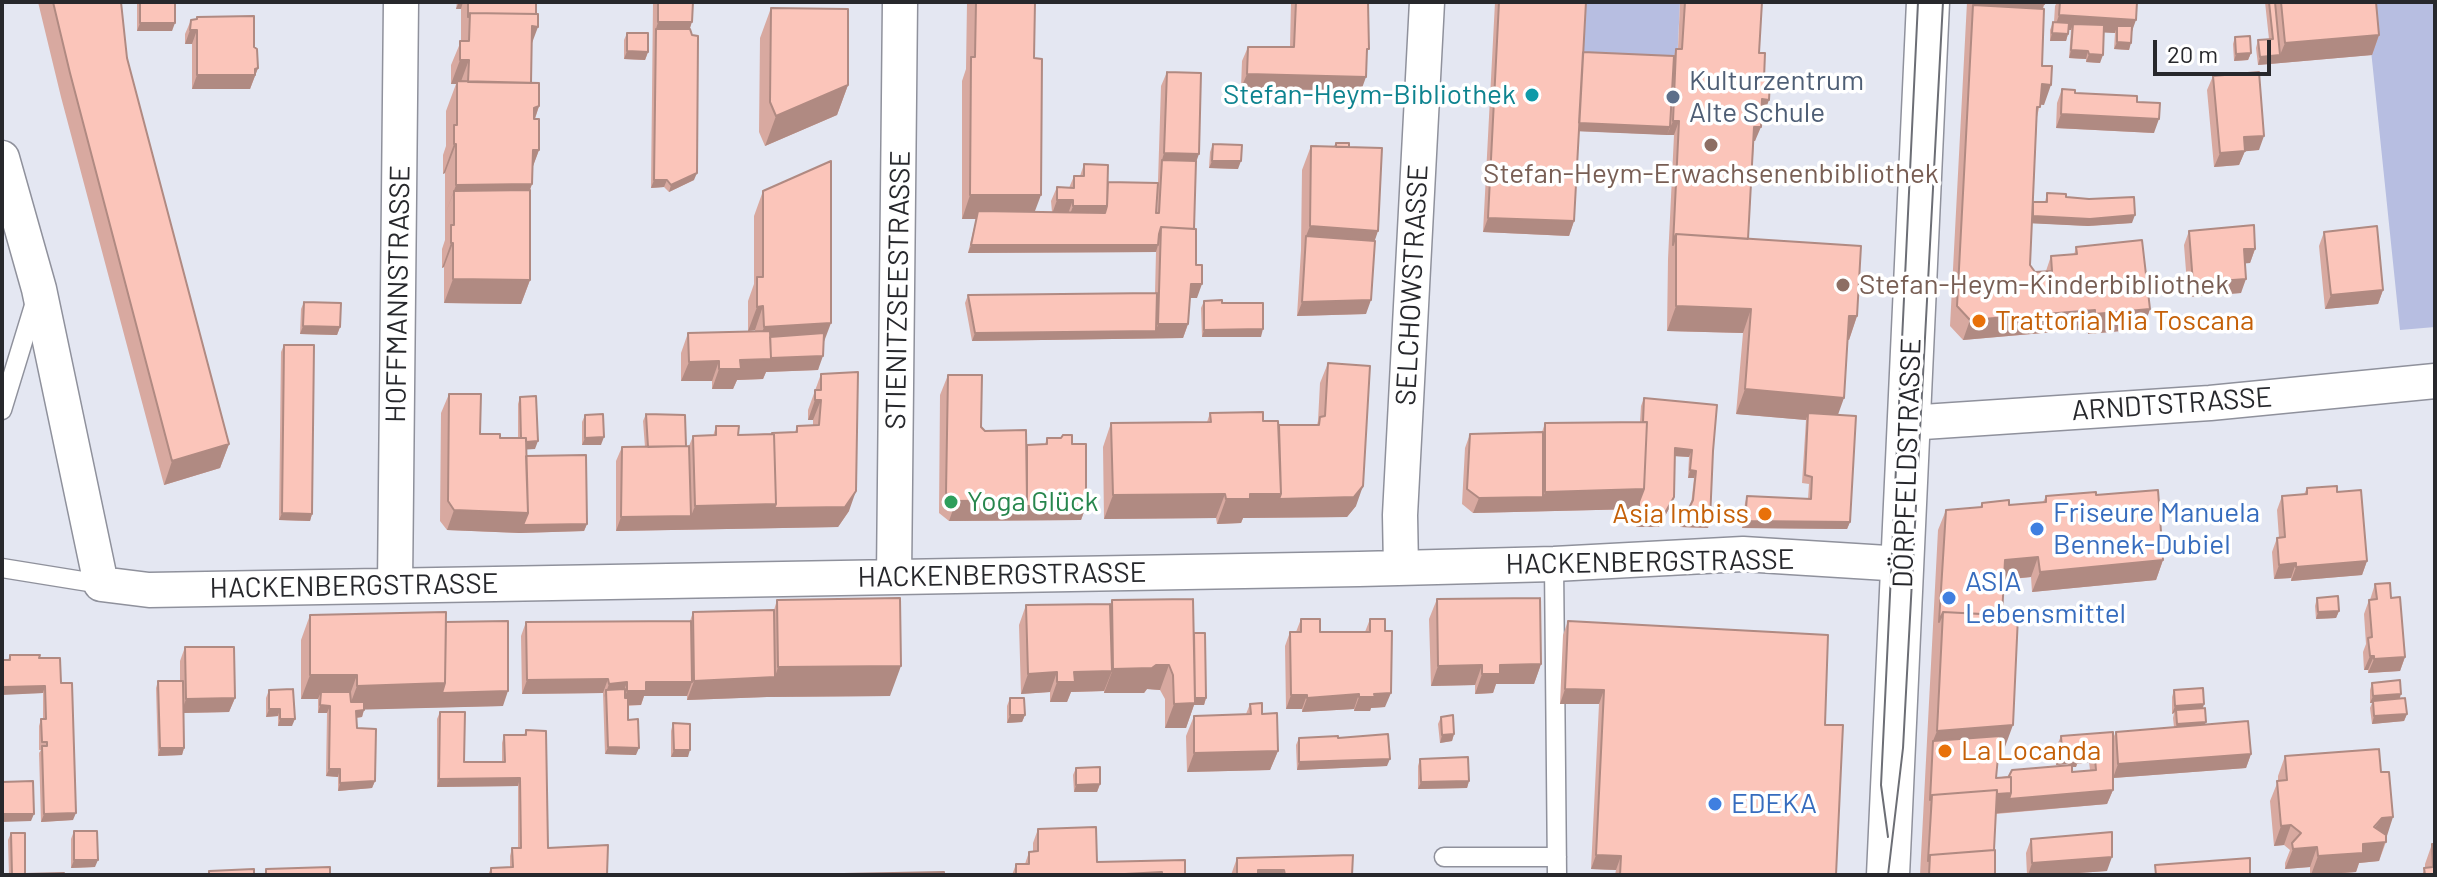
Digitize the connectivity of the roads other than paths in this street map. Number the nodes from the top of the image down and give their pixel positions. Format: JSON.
{"nodes":[{"id":1,"x":401,"y":2,"type":"edge"},
{"id":2,"x":900,"y":2,"type":"edge"},
{"id":3,"x":1427,"y":2,"type":"edge"},
{"id":4,"x":1928,"y":2,"type":"edge"},
{"id":5,"x":2,"y":158,"type":"edge"},
{"id":6,"x":39,"y":289,"type":"junction"},
{"id":7,"x":2435,"y":381,"type":"edge"},
{"id":8,"x":2,"y":410,"type":"edge"},
{"id":9,"x":1908,"y":423,"type":"junction"},
{"id":10,"x":1554,"y":564,"type":"junction"},
{"id":11,"x":1903,"y":564,"type":"junction"},
{"id":12,"x":2,"y":568,"type":"edge"},
{"id":13,"x":1401,"y":568,"type":"junction"},
{"id":14,"x":894,"y":577,"type":"junction"},
{"id":15,"x":101,"y":584,"type":"junction"},
{"id":16,"x":395,"y":585,"type":"junction"},
{"id":17,"x":1444,"y":857,"type":"dead end"},
{"id":18,"x":1557,"y":866,"type":"edge"},
{"id":19,"x":1888,"y":875,"type":"edge"}],
"edges":[{"from":1,"to":16,"type":"street","name":"HOFFMANNSTRASSE"},
{"from":2,"to":14,"type":"street","name":"STIENITZSEESTRASSE"},
{"from":3,"to":13,"type":"street","name":"SELCHOWSTRASSE"},
{"from":4,"to":9,"type":"street","name":"DÖRPFELDSTRASSE"},
{"from":5,"to":6,"type":"street"},
{"from":6,"to":8,"type":"lane"},
{"from":6,"to":15,"type":"street"},
{"from":7,"to":9,"type":"street","name":"ARNDTSTRASSE"},
{"from":9,"to":11,"type":"street","name":"DÖRPFELDSTRASSE"},
{"from":10,"to":11,"type":"street","name":"HACKENBERGSTRASSE"},
{"from":10,"to":13,"type":"street","name":"HACKENBERGSTRASSE"},
{"from":10,"to":18,"type":"lane"},
{"from":11,"to":19,"type":"street","name":"DÖRPFELDSTRASSE"},
{"from":12,"to":15,"type":"lane"},
{"from":13,"to":14,"type":"street","name":"HACKENBERGSTRASSE"},
{"from":14,"to":16,"type":"street","name":"HACKENBERGSTRASSE"},
{"from":15,"to":16,"type":"street","name":"HACKENBERGSTRASSE"},
{"from":17,"to":18,"type":"lane"}]}
